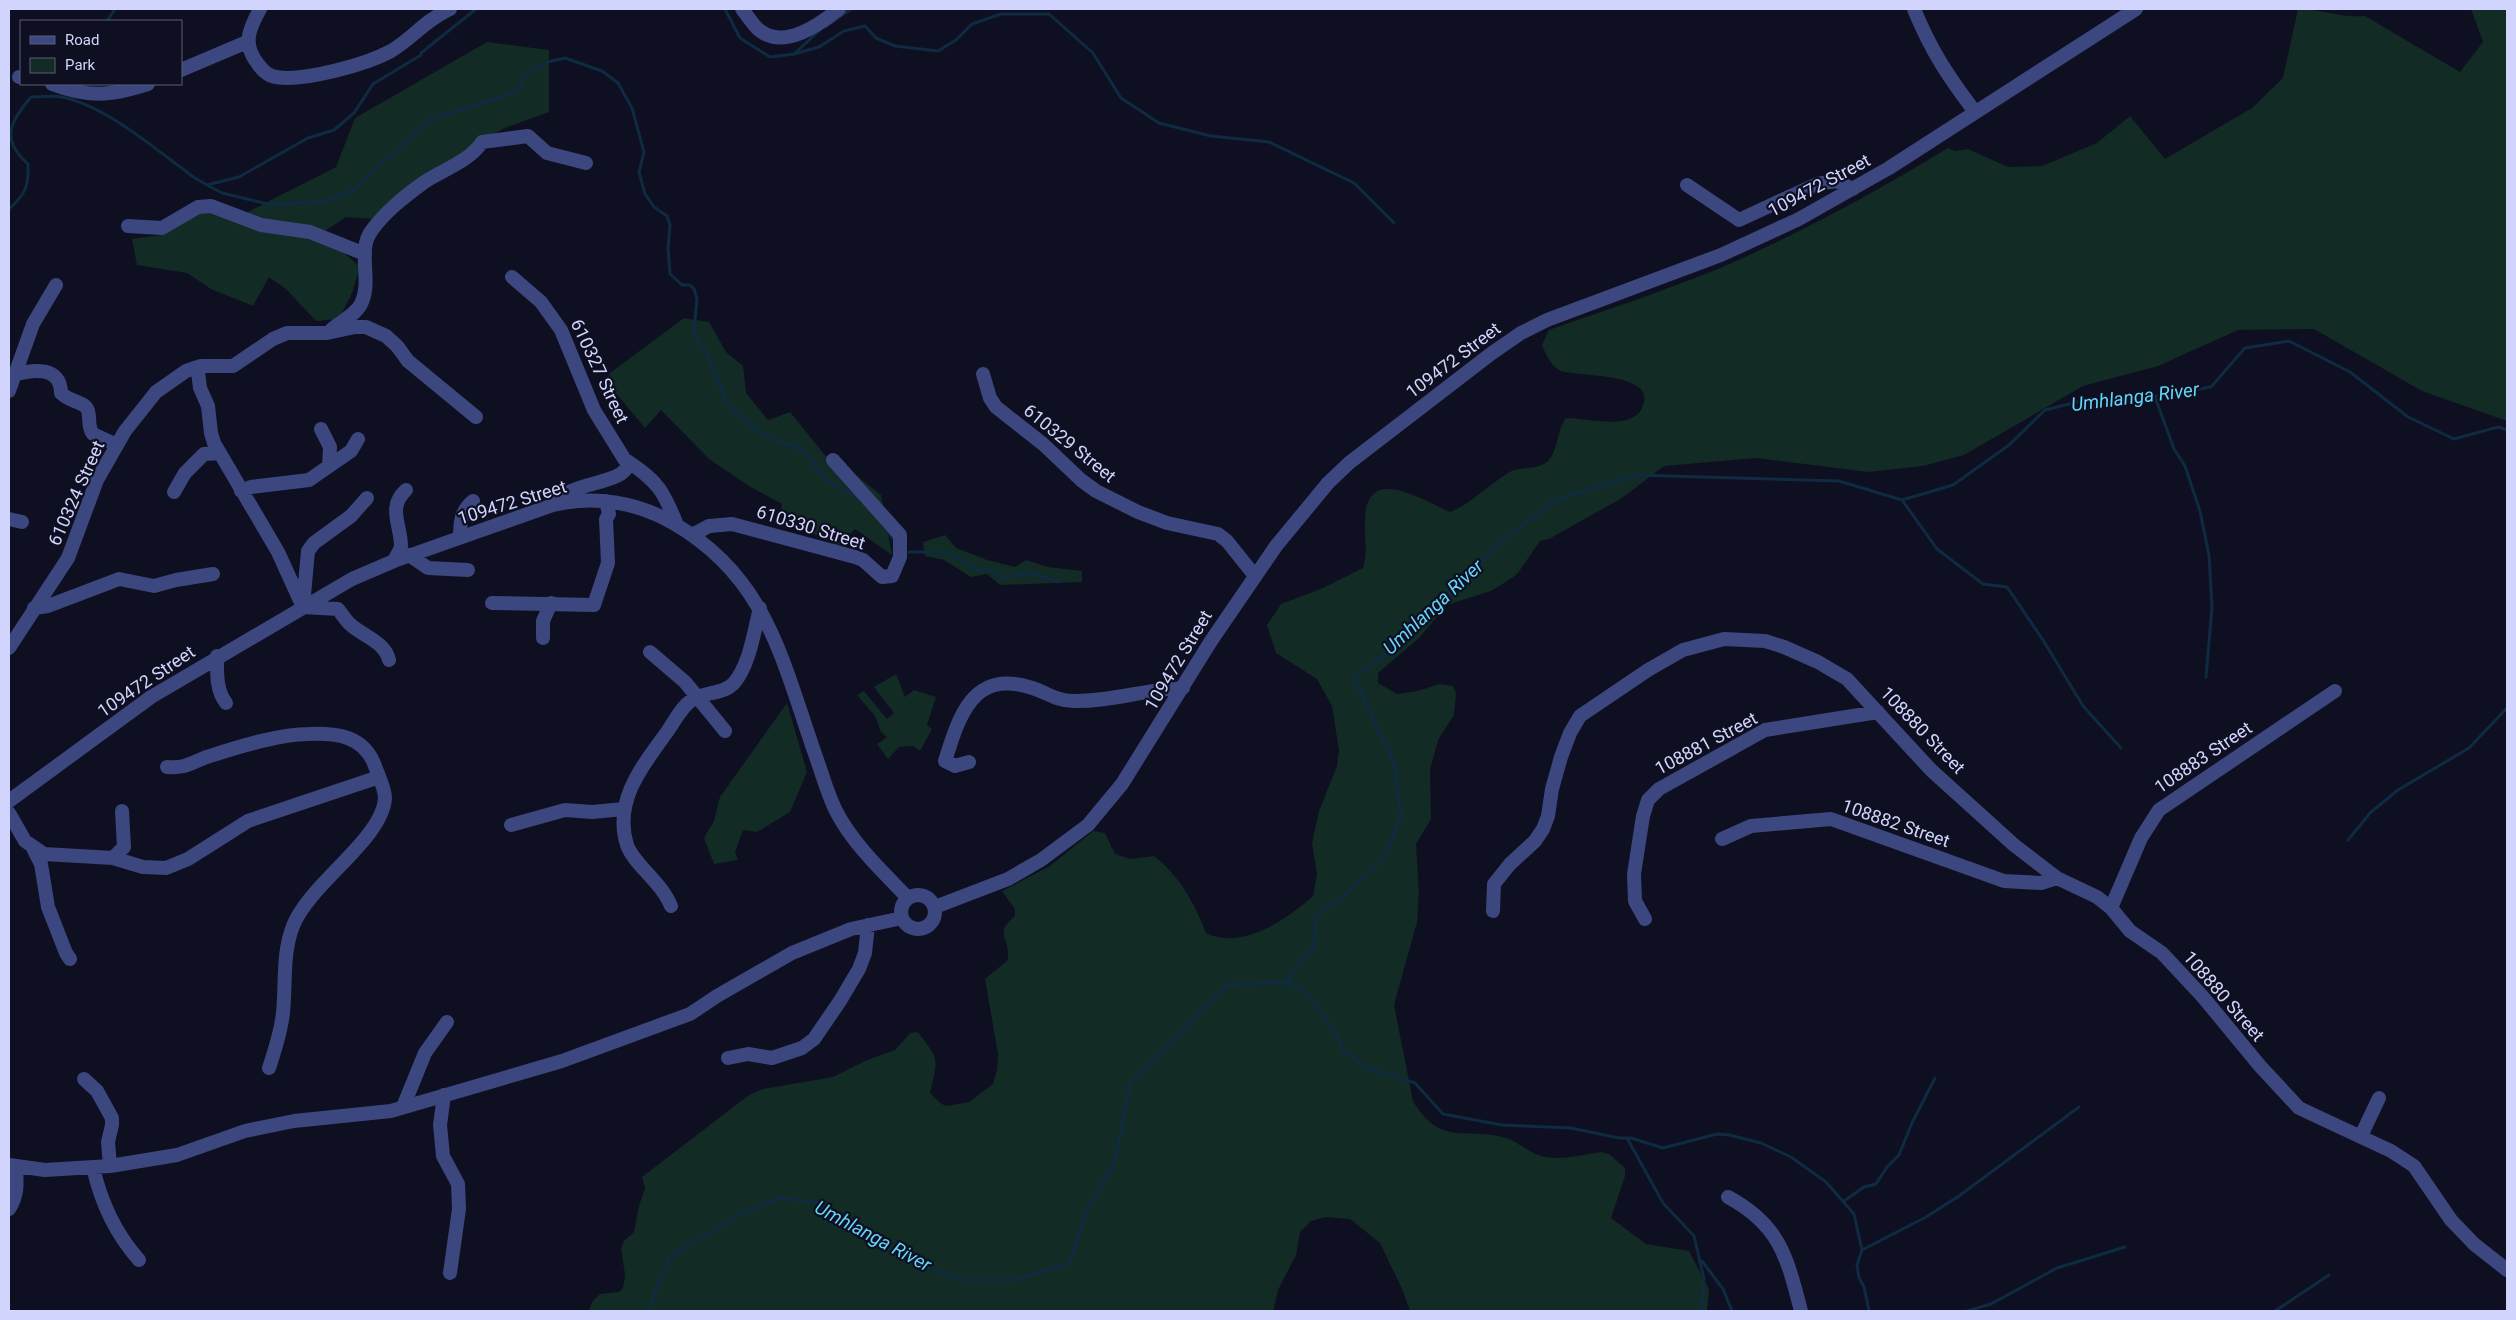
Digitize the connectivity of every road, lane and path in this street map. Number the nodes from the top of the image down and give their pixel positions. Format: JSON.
{"nodes":[{"id":1,"x":260,"y":9,"type":"edge"},
{"id":2,"x":450,"y":9,"type":"edge"},
{"id":3,"x":742,"y":9,"type":"edge"},
{"id":4,"x":838,"y":9,"type":"edge"},
{"id":5,"x":1914,"y":9,"type":"edge"},
{"id":6,"x":2136,"y":9,"type":"edge"},
{"id":7,"x":247,"y":42,"type":"junction"},
{"id":8,"x":182,"y":70,"type":"edge"},
{"id":9,"x":55,"y":85,"type":"edge"},
{"id":10,"x":143,"y":85,"type":"edge"},
{"id":11,"x":1975,"y":112,"type":"junction"},
{"id":12,"x":586,"y":163,"type":"dead end"},
{"id":13,"x":1687,"y":185,"type":"dead end"},
{"id":14,"x":1853,"y":190,"type":"junction"},
{"id":15,"x":128,"y":226,"type":"dead end"},
{"id":16,"x":365,"y":254,"type":"junction"},
{"id":17,"x":512,"y":277,"type":"dead end"},
{"id":18,"x":56,"y":285,"type":"dead end"},
{"id":19,"x":327,"y":333,"type":"junction"},
{"id":20,"x":194,"y":368,"type":"junction"},
{"id":21,"x":983,"y":374,"type":"dead end"},
{"id":22,"x":14,"y":375,"type":"junction"},
{"id":23,"x":9,"y":390,"type":"edge"},
{"id":24,"x":476,"y":417,"type":"dead end"},
{"id":25,"x":321,"y":429,"type":"dead end"},
{"id":26,"x":358,"y":439,"type":"dead end"},
{"id":27,"x":117,"y":445,"type":"junction"},
{"id":28,"x":220,"y":452,"type":"junction"},
{"id":29,"x":833,"y":460,"type":"dead end"},
{"id":30,"x":627,"y":461,"type":"junction"},
{"id":31,"x":329,"y":466,"type":"junction"},
{"id":32,"x":406,"y":490,"type":"dead end"},
{"id":33,"x":241,"y":491,"type":"junction"},
{"id":34,"x":174,"y":492,"type":"dead end"},
{"id":35,"x":367,"y":498,"type":"dead end"},
{"id":36,"x":474,"y":501,"type":"dead end"},
{"id":37,"x":606,"y":501,"type":"junction"},
{"id":38,"x":553,"y":506,"type":"junction"},
{"id":39,"x":677,"y":525,"type":"junction"},
{"id":40,"x":692,"y":535,"type":"junction"},
{"id":41,"x":460,"y":538,"type":"junction"},
{"id":42,"x":409,"y":555,"type":"junction"},
{"id":43,"x":394,"y":561,"type":"junction"},
{"id":44,"x":468,"y":570,"type":"dead end"},
{"id":45,"x":214,"y":574,"type":"dead end"},
{"id":46,"x":1255,"y":576,"type":"junction"},
{"id":47,"x":492,"y":603,"type":"dead end"},
{"id":48,"x":551,"y":603,"type":"junction"},
{"id":49,"x":303,"y":607,"type":"junction"},
{"id":50,"x":34,"y":608,"type":"junction"},
{"id":51,"x":760,"y":608,"type":"junction"},
{"id":52,"x":543,"y":638,"type":"dead end"},
{"id":53,"x":9,"y":648,"type":"edge"},
{"id":54,"x":650,"y":652,"type":"dead end"},
{"id":55,"x":218,"y":656,"type":"junction"},
{"id":56,"x":388,"y":660,"type":"dead end"},
{"id":57,"x":1183,"y":688,"type":"junction"},
{"id":58,"x":2335,"y":691,"type":"dead end"},
{"id":59,"x":697,"y":697,"type":"junction"},
{"id":60,"x":226,"y":704,"type":"dead end"},
{"id":61,"x":1878,"y":712,"type":"junction"},
{"id":62,"x":725,"y":731,"type":"dead end"},
{"id":63,"x":969,"y":762,"type":"dead end"},
{"id":64,"x":167,"y":767,"type":"dead end"},
{"id":65,"x":379,"y":777,"type":"junction"},
{"id":66,"x":9,"y":800,"type":"edge"},
{"id":67,"x":624,"y":809,"type":"junction"},
{"id":68,"x":122,"y":811,"type":"dead end"},
{"id":69,"x":9,"y":813,"type":"edge"},
{"id":70,"x":511,"y":825,"type":"dead end"},
{"id":71,"x":1722,"y":839,"type":"dead end"},
{"id":72,"x":33,"y":848,"type":"junction"},
{"id":73,"x":113,"y":858,"type":"junction"},
{"id":74,"x":2057,"y":878,"type":"junction"},
{"id":75,"x":908,"y":898,"type":"junction"},
{"id":76,"x":671,"y":906,"type":"dead end"},
{"id":77,"x":935,"y":907,"type":"junction"},
{"id":78,"x":2111,"y":908,"type":"junction"},
{"id":79,"x":1492,"y":911,"type":"dead end"},
{"id":80,"x":902,"y":918,"type":"junction"},
{"id":81,"x":1645,"y":920,"type":"dead end"},
{"id":82,"x":868,"y":925,"type":"junction"},
{"id":83,"x":70,"y":960,"type":"dead end"},
{"id":84,"x":447,"y":1022,"type":"dead end"},
{"id":85,"x":728,"y":1058,"type":"dead end"},
{"id":86,"x":269,"y":1068,"type":"dead end"},
{"id":87,"x":84,"y":1079,"type":"dead end"},
{"id":88,"x":444,"y":1095,"type":"junction"},
{"id":89,"x":2379,"y":1098,"type":"dead end"},
{"id":90,"x":403,"y":1107,"type":"junction"},
{"id":91,"x":2360,"y":1136,"type":"junction"},
{"id":92,"x":12,"y":1166,"type":"edge"},
{"id":93,"x":110,"y":1166,"type":"junction"},
{"id":94,"x":93,"y":1167,"type":"junction"},
{"id":95,"x":1728,"y":1197,"type":"dead end"},
{"id":96,"x":9,"y":1209,"type":"edge"},
{"id":97,"x":139,"y":1260,"type":"dead end"},
{"id":98,"x":2507,"y":1270,"type":"edge"},
{"id":99,"x":450,"y":1273,"type":"dead end"},
{"id":100,"x":1802,"y":1311,"type":"edge"}],
"edges":[{"from":1,"to":7,"type":"street"},
{"from":2,"to":7,"type":"street"},
{"from":3,"to":4,"type":"street"},
{"from":5,"to":11,"type":"street"},
{"from":6,"to":11,"type":"street","name":"109472 Street"},
{"from":7,"to":8,"type":"street"},
{"from":9,"to":10,"type":"street"},
{"from":11,"to":14,"type":"street","name":"109472 Street"},
{"from":12,"to":16,"type":"street"},
{"from":13,"to":14,"type":"street"},
{"from":14,"to":46,"type":"street","name":"109472 Street"},
{"from":15,"to":16,"type":"street"},
{"from":16,"to":19,"type":"street"},
{"from":17,"to":30,"type":"street","name":"610327 Street"},
{"from":18,"to":22,"type":"street"},
{"from":19,"to":20,"type":"street","name":"610324 Street"},
{"from":19,"to":24,"type":"street","name":"610324 Street"},
{"from":20,"to":27,"type":"street","name":"610324 Street"},
{"from":20,"to":28,"type":"street"},
{"from":21,"to":46,"type":"street","name":"610329 Street"},
{"from":22,"to":23,"type":"street"},
{"from":22,"to":27,"type":"street"},
{"from":25,"to":31,"type":"street"},
{"from":26,"to":31,"type":"street"},
{"from":27,"to":50,"type":"street","name":"610324 Street"},
{"from":28,"to":33,"type":"street"},
{"from":28,"to":34,"type":"street"},
{"from":29,"to":40,"type":"street","name":"610330 Street"},
{"from":30,"to":38,"type":"street"},
{"from":30,"to":39,"type":"street"},
{"from":31,"to":33,"type":"street"},
{"from":32,"to":43,"type":"street"},
{"from":33,"to":49,"type":"street"},
{"from":35,"to":49,"type":"street"},
{"from":36,"to":41,"type":"street"},
{"from":37,"to":38,"type":"street","name":"109472 Street"},
{"from":37,"to":39,"type":"street","name":"109472 Street"},
{"from":37,"to":48,"type":"street"},
{"from":38,"to":41,"type":"street","name":"109472 Street"},
{"from":39,"to":40,"type":"street","name":"109472 Street"},
{"from":40,"to":51,"type":"street","name":"109472 Street"},
{"from":41,"to":42,"type":"street","name":"109472 Street"},
{"from":42,"to":43,"type":"street","name":"109472 Street"},
{"from":42,"to":44,"type":"street"},
{"from":43,"to":49,"type":"street","name":"109472 Street"},
{"from":45,"to":50,"type":"street"},
{"from":46,"to":57,"type":"street","name":"109472 Street"},
{"from":47,"to":48,"type":"street"},
{"from":48,"to":52,"type":"street"},
{"from":49,"to":55,"type":"street","name":"109472 Street"},
{"from":49,"to":56,"type":"street"},
{"from":50,"to":53,"type":"street","name":"610324 Street"},
{"from":51,"to":59,"type":"street"},
{"from":51,"to":75,"type":"street","name":"109472 Street"},
{"from":54,"to":59,"type":"street"},
{"from":55,"to":60,"type":"street"},
{"from":55,"to":66,"type":"street","name":"109472 Street"},
{"from":57,"to":63,"type":"street"},
{"from":57,"to":77,"type":"street","name":"109472 Street"},
{"from":58,"to":78,"type":"street","name":"108883 Street"},
{"from":59,"to":62,"type":"street"},
{"from":59,"to":67,"type":"street"},
{"from":61,"to":74,"type":"street","name":"108880 Street"},
{"from":61,"to":79,"type":"street","name":"108880 Street"},
{"from":61,"to":81,"type":"street","name":"108881 Street"},
{"from":64,"to":65,"type":"street"},
{"from":65,"to":73,"type":"street"},
{"from":65,"to":86,"type":"street"},
{"from":67,"to":70,"type":"street"},
{"from":67,"to":76,"type":"street"},
{"from":68,"to":73,"type":"street"},
{"from":69,"to":72,"type":"street"},
{"from":71,"to":74,"type":"street","name":"108882 Street"},
{"from":72,"to":73,"type":"street"},
{"from":72,"to":83,"type":"street"},
{"from":74,"to":78,"type":"street","name":"108880 Street"},
{"from":75,"to":77,"type":"street"},
{"from":75,"to":80,"type":"street"},
{"from":77,"to":80,"type":"street"},
{"from":78,"to":91,"type":"street","name":"108880 Street"},
{"from":80,"to":82,"type":"street"},
{"from":82,"to":85,"type":"street"},
{"from":82,"to":88,"type":"street"},
{"from":84,"to":90,"type":"street"},
{"from":87,"to":93,"type":"street"},
{"from":88,"to":90,"type":"street"},
{"from":88,"to":99,"type":"street"},
{"from":89,"to":91,"type":"street"},
{"from":90,"to":93,"type":"street"},
{"from":91,"to":98,"type":"street","name":"108880 Street"},
{"from":92,"to":94,"type":"street"},
{"from":92,"to":96,"type":"street"},
{"from":93,"to":94,"type":"street"},
{"from":94,"to":97,"type":"street"},
{"from":95,"to":100,"type":"street"}]}
